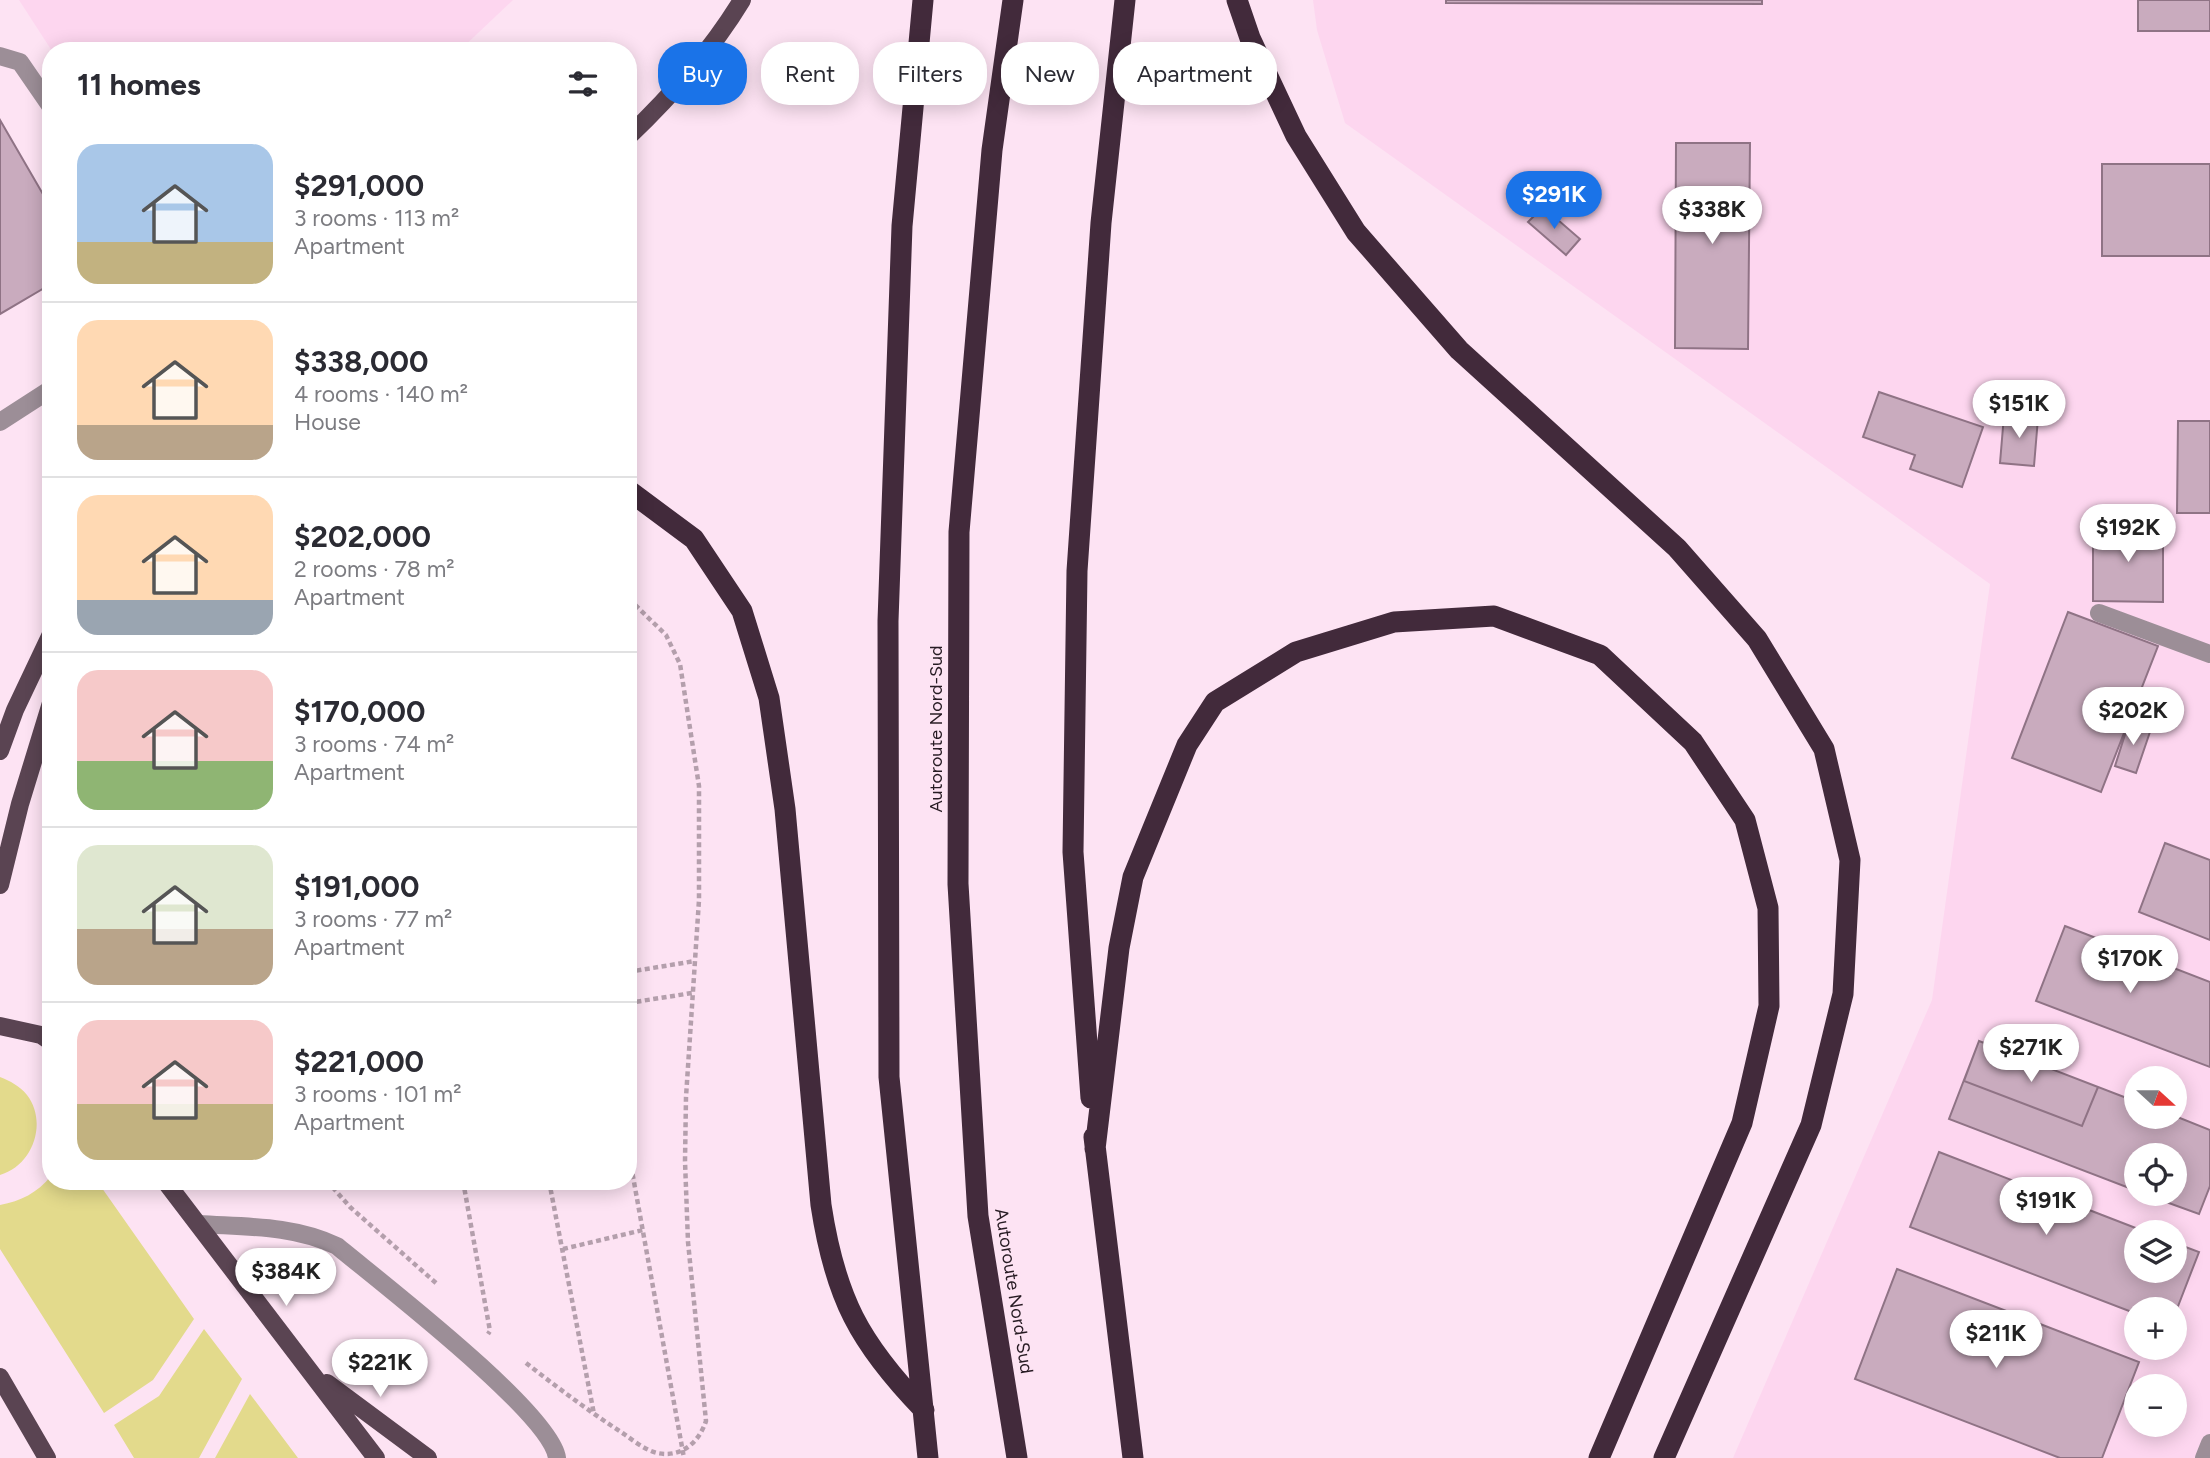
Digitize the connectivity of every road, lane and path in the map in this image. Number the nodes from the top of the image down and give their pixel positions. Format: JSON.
{"nodes":[{"id":1,"x":742,"y":0,"type":"edge"},
{"id":2,"x":923,"y":0,"type":"edge"},
{"id":3,"x":1013,"y":0,"type":"edge"},
{"id":4,"x":1125,"y":0,"type":"edge"},
{"id":5,"x":1237,"y":0,"type":"edge"},
{"id":6,"x":0,"y":56,"type":"edge"},
{"id":7,"x":42,"y":94,"type":"edge"},
{"id":8,"x":637,"y":128,"type":"edge"},
{"id":9,"x":42,"y":396,"type":"edge"},
{"id":10,"x":0,"y":422,"type":"edge"},
{"id":11,"x":637,"y":497,"type":"edge"},
{"id":12,"x":637,"y":607,"type":"edge"},
{"id":13,"x":2099,"y":613,"type":"dead end"},
{"id":14,"x":42,"y":653,"type":"edge"},
{"id":15,"x":2210,"y":654,"type":"edge"},
{"id":16,"x":42,"y":732,"type":"edge"},
{"id":17,"x":0,"y":751,"type":"edge"},
{"id":18,"x":0,"y":884,"type":"edge"},
{"id":19,"x":695,"y":961,"type":"junction"},
{"id":20,"x":637,"y":971,"type":"edge"},
{"id":21,"x":692,"y":993,"type":"junction"},
{"id":22,"x":637,"y":1002,"type":"edge"},
{"id":23,"x":0,"y":1026,"type":"edge"},
{"id":24,"x":42,"y":1036,"type":"edge"},
{"id":25,"x":1095,"y":1149,"type":"junction"},
{"id":26,"x":172,"y":1190,"type":"edge"},
{"id":27,"x":335,"y":1190,"type":"edge"},
{"id":28,"x":465,"y":1190,"type":"edge"},
{"id":29,"x":551,"y":1190,"type":"edge"},
{"id":30,"x":636,"y":1190,"type":"edge"},
{"id":31,"x":198,"y":1224,"type":"junction"},
{"id":32,"x":643,"y":1230,"type":"junction"},
{"id":33,"x":563,"y":1249,"type":"junction"},
{"id":34,"x":440,"y":1287,"type":"dead end"},
{"id":35,"x":480,"y":1323,"type":"dead end"},
{"id":36,"x":490,"y":1331,"type":"junction"},
{"id":37,"x":498,"y":1339,"type":"dead end"},
{"id":38,"x":523,"y":1361,"type":"dead end"},
{"id":39,"x":309,"y":1370,"type":"junction"},
{"id":40,"x":0,"y":1377,"type":"edge"},
{"id":41,"x":923,"y":1409,"type":"junction"},
{"id":42,"x":595,"y":1415,"type":"junction"},
{"id":43,"x":2210,"y":1443,"type":"edge"},
{"id":44,"x":684,"y":1450,"type":"junction"},
{"id":45,"x":47,"y":1458,"type":"edge"},
{"id":46,"x":376,"y":1458,"type":"edge"},
{"id":47,"x":428,"y":1458,"type":"edge"},
{"id":48,"x":557,"y":1458,"type":"edge"},
{"id":49,"x":684,"y":1458,"type":"edge"},
{"id":50,"x":929,"y":1458,"type":"edge"},
{"id":51,"x":1017,"y":1458,"type":"edge"},
{"id":52,"x":1133,"y":1458,"type":"edge"},
{"id":53,"x":1599,"y":1458,"type":"edge"},
{"id":54,"x":1664,"y":1458,"type":"edge"},
{"id":55,"x":2204,"y":1458,"type":"edge"}],
"edges":[{"from":1,"to":8,"type":"main road"},
{"from":2,"to":41,"type":"highway"},
{"from":3,"to":51,"type":"highway","name":"Autoroute Nord-Sud"},
{"from":4,"to":25,"type":"highway"},
{"from":5,"to":54,"type":"highway"},
{"from":6,"to":7,"type":"street"},
{"from":9,"to":10,"type":"street"},
{"from":11,"to":41,"type":"highway"},
{"from":12,"to":19,"type":"path"},
{"from":13,"to":15,"type":"street"},
{"from":14,"to":17,"type":"main road"},
{"from":16,"to":18,"type":"main road"},
{"from":19,"to":20,"type":"path"},
{"from":19,"to":21,"type":"path"},
{"from":21,"to":22,"type":"path"},
{"from":21,"to":44,"type":"path"},
{"from":23,"to":24,"type":"main road"},
{"from":25,"to":52,"type":"highway"},
{"from":25,"to":53,"type":"highway"},
{"from":26,"to":31,"type":"main road"},
{"from":27,"to":34,"type":"path"},
{"from":28,"to":36,"type":"path"},
{"from":29,"to":33,"type":"path"},
{"from":30,"to":32,"type":"path"},
{"from":31,"to":39,"type":"main road"},
{"from":31,"to":48,"type":"street"},
{"from":32,"to":33,"type":"path"},
{"from":32,"to":44,"type":"path"},
{"from":33,"to":42,"type":"path"},
{"from":35,"to":36,"type":"path"},
{"from":36,"to":37,"type":"path"},
{"from":38,"to":42,"type":"path"},
{"from":39,"to":46,"type":"main road"},
{"from":39,"to":47,"type":"main road"},
{"from":40,"to":45,"type":"main road"},
{"from":41,"to":50,"type":"highway"},
{"from":42,"to":44,"type":"path"},
{"from":43,"to":55,"type":"street"},
{"from":44,"to":49,"type":"path"}]}
